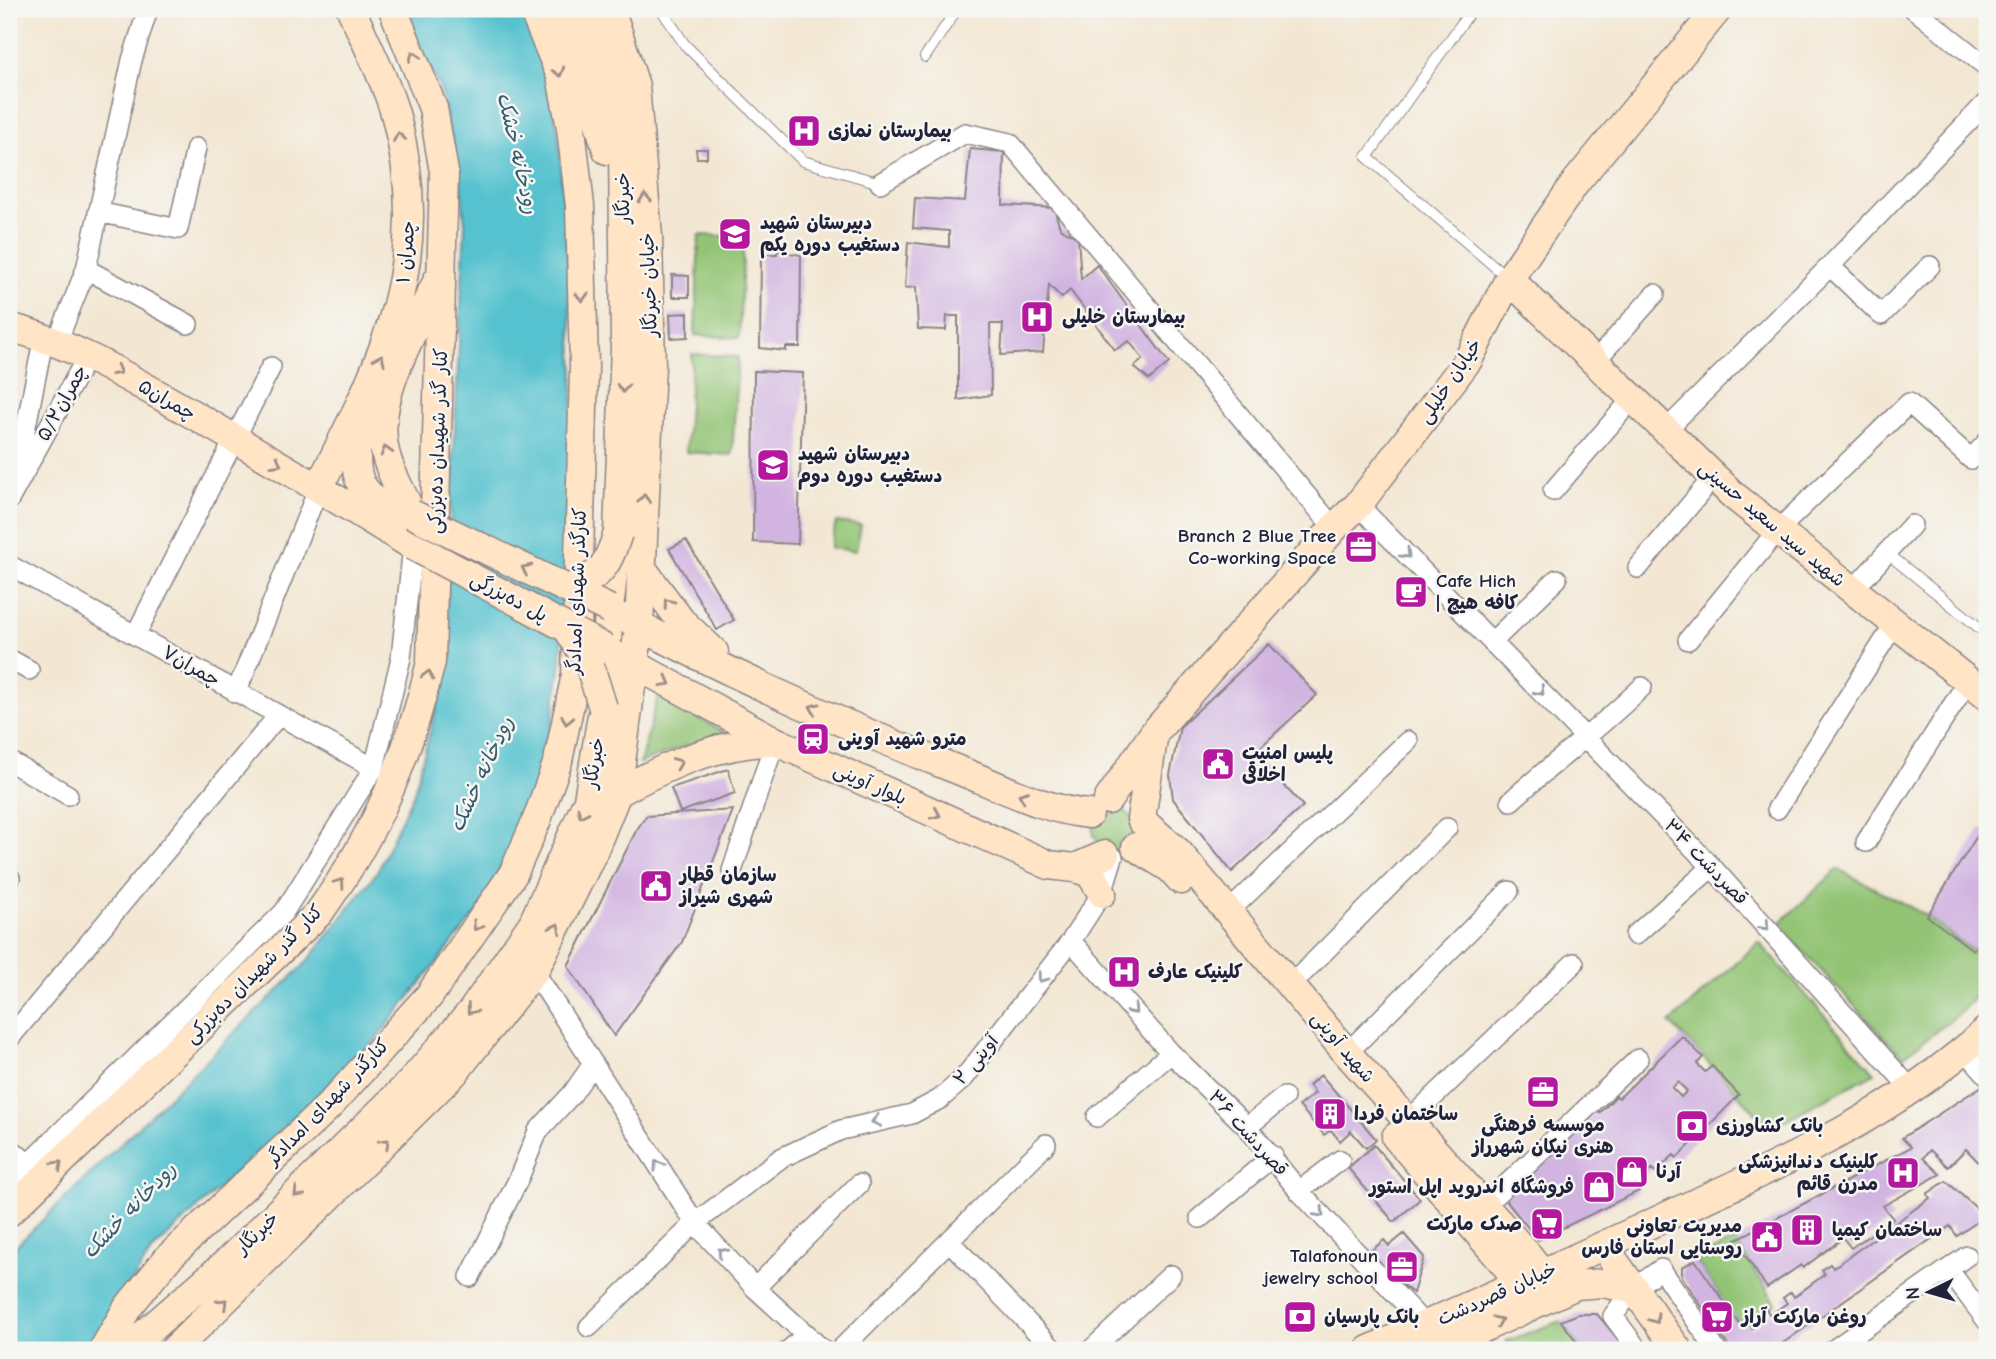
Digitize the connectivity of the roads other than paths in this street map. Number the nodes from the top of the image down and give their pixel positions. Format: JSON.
{"nodes":[{"id":1,"x":148,"y":9,"type":"edge"},
{"id":2,"x":351,"y":9,"type":"edge"},
{"id":3,"x":393,"y":9,"type":"edge"},
{"id":4,"x":533,"y":9,"type":"edge"},
{"id":5,"x":553,"y":9,"type":"edge"},
{"id":6,"x":579,"y":9,"type":"edge"},
{"id":7,"x":606,"y":9,"type":"edge"},
{"id":8,"x":661,"y":9,"type":"edge"},
{"id":9,"x":957,"y":9,"type":"edge"},
{"id":10,"x":1472,"y":9,"type":"edge"},
{"id":11,"x":1718,"y":9,"type":"edge"},
{"id":12,"x":1913,"y":9,"type":"edge"},
{"id":13,"x":925,"y":57,"type":"dead end"},
{"id":14,"x":1987,"y":67,"type":"edge"},
{"id":15,"x":1987,"y":102,"type":"edge"},
{"id":16,"x":196,"y":148,"type":"dead end"},
{"id":17,"x":880,"y":183,"type":"joint"},
{"id":18,"x":98,"y":212,"type":"junction"},
{"id":19,"x":624,"y":245,"type":"junction"},
{"id":20,"x":1830,"y":266,"type":"junction"},
{"id":21,"x":444,"y":267,"type":"junction"},
{"id":22,"x":1930,"y":267,"type":"dead end"},
{"id":23,"x":86,"y":269,"type":"junction"},
{"id":24,"x":1509,"y":279,"type":"junction"},
{"id":25,"x":1655,"y":294,"type":"dead end"},
{"id":26,"x":188,"y":324,"type":"dead end"},
{"id":27,"x":9,"y":327,"type":"edge"},
{"id":28,"x":50,"y":339,"type":"junction"},
{"id":29,"x":88,"y":355,"type":"junction"},
{"id":30,"x":1595,"y":362,"type":"junction"},
{"id":31,"x":271,"y":366,"type":"dead end"},
{"id":32,"x":1633,"y":398,"type":"junction"},
{"id":33,"x":359,"y":408,"type":"junction"},
{"id":34,"x":1666,"y":430,"type":"junction"},
{"id":35,"x":234,"y":438,"type":"junction"},
{"id":36,"x":1987,"y":442,"type":"edge"},
{"id":37,"x":1714,"y":476,"type":"junction"},
{"id":38,"x":319,"y":487,"type":"junction"},
{"id":39,"x":1553,"y":491,"type":"dead end"},
{"id":40,"x":10,"y":497,"type":"edge"},
{"id":41,"x":1358,"y":506,"type":"junction"},
{"id":42,"x":412,"y":514,"type":"junction"},
{"id":43,"x":1912,"y":526,"type":"dead end"},
{"id":44,"x":1334,"y":528,"type":"junction"},
{"id":45,"x":1778,"y":530,"type":"junction"},
{"id":46,"x":618,"y":533,"type":"junction"},
{"id":47,"x":413,"y":546,"type":"junction"},
{"id":48,"x":1887,"y":553,"type":"junction"},
{"id":49,"x":9,"y":565,"type":"edge"},
{"id":50,"x":641,"y":567,"type":"junction"},
{"id":51,"x":1638,"y":568,"type":"dead end"},
{"id":52,"x":1557,"y":579,"type":"dead end"},
{"id":53,"x":568,"y":589,"type":"junction"},
{"id":54,"x":1853,"y":591,"type":"junction"},
{"id":55,"x":609,"y":609,"type":"junction"},
{"id":56,"x":639,"y":625,"type":"junction"},
{"id":57,"x":1894,"y":625,"type":"junction"},
{"id":58,"x":568,"y":629,"type":"junction"},
{"id":59,"x":136,"y":634,"type":"junction"},
{"id":60,"x":1987,"y":634,"type":"edge"},
{"id":61,"x":1494,"y":640,"type":"junction"},
{"id":62,"x":1688,"y":640,"type":"dead end"},
{"id":63,"x":606,"y":649,"type":"junction"},
{"id":64,"x":9,"y":659,"type":"edge"},
{"id":65,"x":635,"y":665,"type":"junction"},
{"id":66,"x":29,"y":670,"type":"dead end"},
{"id":67,"x":732,"y":670,"type":"junction"},
{"id":68,"x":1642,"y":687,"type":"dead end"},
{"id":69,"x":1978,"y":689,"type":"edge"},
{"id":70,"x":236,"y":693,"type":"junction"},
{"id":71,"x":603,"y":708,"type":"junction"},
{"id":72,"x":278,"y":716,"type":"junction"},
{"id":73,"x":1154,"y":733,"type":"junction"},
{"id":74,"x":1583,"y":737,"type":"junction"},
{"id":75,"x":775,"y":741,"type":"junction"},
{"id":76,"x":1408,"y":741,"type":"dead end"},
{"id":77,"x":9,"y":761,"type":"edge"},
{"id":78,"x":374,"y":768,"type":"junction"},
{"id":79,"x":617,"y":793,"type":"junction"},
{"id":80,"x":68,"y":795,"type":"dead end"},
{"id":81,"x":1511,"y":801,"type":"dead end"},
{"id":82,"x":1098,"y":807,"type":"junction"},
{"id":83,"x":1777,"y":809,"type":"dead end"},
{"id":84,"x":1447,"y":828,"type":"dead end"},
{"id":85,"x":1127,"y":840,"type":"junction"},
{"id":86,"x":1866,"y":842,"type":"dead end"},
{"id":87,"x":1712,"y":867,"type":"junction"},
{"id":88,"x":1075,"y":868,"type":"junction"},
{"id":89,"x":732,"y":871,"type":"dead end"},
{"id":90,"x":1509,"y":891,"type":"dead end"},
{"id":91,"x":1102,"y":892,"type":"junction"},
{"id":92,"x":1229,"y":911,"type":"junction"},
{"id":93,"x":1635,"y":935,"type":"dead end"},
{"id":94,"x":1071,"y":941,"type":"junction"},
{"id":95,"x":1574,"y":963,"type":"dead end"},
{"id":96,"x":534,"y":971,"type":"junction"},
{"id":97,"x":1291,"y":985,"type":"junction"},
{"id":98,"x":1987,"y":1030,"type":"edge"},
{"id":99,"x":9,"y":1039,"type":"edge"},
{"id":100,"x":1965,"y":1050,"type":"junction"},
{"id":101,"x":1171,"y":1053,"type":"junction"},
{"id":102,"x":1347,"y":1054,"type":"junction"},
{"id":103,"x":1638,"y":1059,"type":"dead end"},
{"id":104,"x":593,"y":1063,"type":"junction"},
{"id":105,"x":1987,"y":1076,"type":"edge"},
{"id":106,"x":1912,"y":1090,"type":"junction"},
{"id":107,"x":1284,"y":1097,"type":"dead end"},
{"id":108,"x":1097,"y":1117,"type":"dead end"},
{"id":109,"x":1407,"y":1122,"type":"junction"},
{"id":110,"x":1247,"y":1127,"type":"junction"},
{"id":111,"x":1045,"y":1144,"type":"dead end"},
{"id":112,"x":9,"y":1147,"type":"edge"},
{"id":113,"x":1273,"y":1156,"type":"junction"},
{"id":114,"x":1340,"y":1160,"type":"dead end"},
{"id":115,"x":28,"y":1164,"type":"junction"},
{"id":116,"x":9,"y":1183,"type":"edge"},
{"id":117,"x":859,"y":1184,"type":"dead end"},
{"id":118,"x":1299,"y":1191,"type":"junction"},
{"id":119,"x":1484,"y":1206,"type":"junction"},
{"id":120,"x":9,"y":1212,"type":"edge"},
{"id":121,"x":1200,"y":1218,"type":"dead end"},
{"id":122,"x":695,"y":1223,"type":"junction"},
{"id":123,"x":949,"y":1241,"type":"junction"},
{"id":124,"x":1967,"y":1256,"type":"dead end"},
{"id":125,"x":1588,"y":1268,"type":"junction"},
{"id":126,"x":1948,"y":1269,"type":"junction"},
{"id":127,"x":1171,"y":1275,"type":"dead end"},
{"id":128,"x":470,"y":1277,"type":"dead end"},
{"id":129,"x":1536,"y":1285,"type":"junction"},
{"id":130,"x":755,"y":1288,"type":"junction"},
{"id":131,"x":1633,"y":1289,"type":"junction"},
{"id":132,"x":1987,"y":1321,"type":"edge"},
{"id":133,"x":589,"y":1327,"type":"dead end"},
{"id":134,"x":807,"y":1334,"type":"junction"},
{"id":135,"x":1443,"y":1342,"type":"edge"},
{"id":136,"x":103,"y":1350,"type":"edge"},
{"id":137,"x":126,"y":1350,"type":"edge"},
{"id":138,"x":174,"y":1350,"type":"edge"},
{"id":139,"x":789,"y":1350,"type":"edge"},
{"id":140,"x":823,"y":1350,"type":"edge"},
{"id":141,"x":840,"y":1350,"type":"edge"},
{"id":142,"x":1054,"y":1350,"type":"edge"},
{"id":143,"x":1091,"y":1350,"type":"edge"},
{"id":144,"x":1370,"y":1350,"type":"edge"},
{"id":145,"x":1638,"y":1350,"type":"edge"},
{"id":146,"x":1678,"y":1350,"type":"edge"},
{"id":147,"x":1716,"y":1350,"type":"edge"},
{"id":148,"x":1833,"y":1350,"type":"edge"}],
"edges":[{"from":1,"to":18,"type":"street","name":"چمران۵/۲"},
{"from":33,"to":2,"type":"main road","name":"چمران ۱","one_way":true},
{"from":21,"to":3,"type":"main road","name":"کنار گذر شهیدان ده‌بزرکی","one_way":true},
{"from":4,"to":136,"type":"main road","name":"کنارگذر شهدای امدادگر","one_way":true},
{"from":5,"to":19,"type":"main road"},
{"from":6,"to":19,"type":"main road","name":"خبرنگار"},
{"from":50,"to":7,"type":"main road","name":"خیابان خبرنگار","one_way":true},
{"from":8,"to":17,"type":"lane"},
{"from":9,"to":13,"type":"lane"},
{"from":10,"to":24,"type":"lane"},
{"from":11,"to":24,"type":"main road","name":"خیابان خلیلی"},
{"from":12,"to":14,"type":"street"},
{"from":15,"to":20,"type":"street"},
{"from":16,"to":18,"type":"street"},
{"from":17,"to":44,"type":"street"},
{"from":18,"to":23,"type":"street","name":"چمران۵/۲"},
{"from":19,"to":46,"type":"main road","name":"خبرنگار","one_way":true},
{"from":20,"to":22,"type":"street"},
{"from":20,"to":34,"type":"street"},
{"from":42,"to":21,"type":"main road","one_way":true},
{"from":120,"to":21,"type":"main road","name":"کنار گذر شهیدان ده‌بزرکی","one_way":true},
{"from":23,"to":26,"type":"street"},
{"from":23,"to":28,"type":"street","name":"چمران۵/۲"},
{"from":24,"to":30,"type":"main road","name":"شهید سید سعید حسینی"},
{"from":24,"to":41,"type":"main road","name":"خیابان خلیلی"},
{"from":25,"to":30,"type":"street"},
{"from":27,"to":28,"type":"main road","name":"چمران۵"},
{"from":28,"to":29,"type":"main road","name":"چمران۵"},
{"from":28,"to":40,"type":"street","name":"چمران۵/۲"},
{"from":29,"to":35,"type":"main road","name":"چمران۵","one_way":true},
{"from":29,"to":40,"type":"street","name":"چمران۵/۲"},
{"from":30,"to":32,"type":"main road","name":"شهید سید سعید حسینی"},
{"from":31,"to":35,"type":"street"},
{"from":32,"to":34,"type":"main road","name":"شهید سید سعید حسینی"},
{"from":32,"to":39,"type":"street"},
{"from":33,"to":38,"type":"main road","name":"چمران ۱"},
{"from":33,"to":42,"type":"main road","name":"پل ده‌بزرگی"},
{"from":34,"to":37,"type":"main road","name":"شهید سید سعید حسینی"},
{"from":35,"to":38,"type":"main road","name":"چمران۵","one_way":true},
{"from":35,"to":59,"type":"street"},
{"from":36,"to":45,"type":"street"},
{"from":37,"to":45,"type":"main road","name":"شهید سید سعید حسینی"},
{"from":37,"to":51,"type":"street"},
{"from":38,"to":47,"type":"main road","name":"پل ده‌بزرگی"},
{"from":38,"to":70,"type":"street"},
{"from":41,"to":44,"type":"main road","name":"خیابان خلیلی"},
{"from":41,"to":61,"type":"street","name":"قصردشت ۳۴","one_way":true},
{"from":53,"to":42,"type":"main road","name":"پل ده‌بزرگی","one_way":true,"bridge":true},
{"from":43,"to":48,"type":"street"},
{"from":44,"to":73,"type":"main road","name":"خیابان خلیلی"},
{"from":45,"to":54,"type":"main road","name":"شهید سید سعید حسینی"},
{"from":45,"to":62,"type":"street"},
{"from":46,"to":53,"type":"main road","bridge":true},
{"from":46,"to":55,"type":"main road","name":"خبرنگار"},
{"from":47,"to":58,"type":"main road","name":"پل ده‌بزرگی","bridge":true},
{"from":47,"to":78,"type":"street"},
{"from":48,"to":54,"type":"street"},
{"from":48,"to":60,"type":"lane"},
{"from":49,"to":59,"type":"street","name":"چمران۷"},
{"from":50,"to":56,"type":"main road","name":"خبرنگار"},
{"from":67,"to":50,"type":"main road","one_way":true},
{"from":52,"to":61,"type":"street"},
{"from":53,"to":55,"type":"main road","name":"پل ده‌بزرگی","bridge":true},
{"from":54,"to":57,"type":"main road","name":"شهید سید سعید حسینی"},
{"from":55,"to":56,"type":"main road"},
{"from":55,"to":63,"type":"main road","name":"خبرنگار"},
{"from":56,"to":65,"type":"main road","name":"خبرنگار"},
{"from":56,"to":67,"type":"main road"},
{"from":57,"to":69,"type":"main road","name":"شهید سید سعید حسینی"},
{"from":57,"to":83,"type":"street"},
{"from":58,"to":63,"type":"main road","name":"پل ده‌بزرگی","bridge":true},
{"from":58,"to":71,"type":"main road","bridge":true},
{"from":59,"to":70,"type":"street","name":"چمران۷"},
{"from":61,"to":74,"type":"street","name":"قصردشت ۳۴","one_way":true},
{"from":63,"to":65,"type":"main road","name":"بلوار آوینی"},
{"from":63,"to":71,"type":"main road","name":"خبرنگار"},
{"from":64,"to":66,"type":"street"},
{"from":65,"to":75,"type":"main road","name":"بلوار آوینی","one_way":true},
{"from":65,"to":79,"type":"main road","name":"خبرنگار"},
{"from":82,"to":67,"type":"main road","one_way":true},
{"from":68,"to":74,"type":"street"},
{"from":69,"to":86,"type":"street"},
{"from":70,"to":72,"type":"street","name":"چمران۷"},
{"from":71,"to":137,"type":"main road","name":"خبرنگار","one_way":true},
{"from":72,"to":78,"type":"street","name":"چمران۷"},
{"from":72,"to":99,"type":"street"},
{"from":73,"to":82,"type":"main road","name":"خیابان خلیلی"},
{"from":73,"to":85,"type":"main road"},
{"from":74,"to":81,"type":"street"},
{"from":74,"to":87,"type":"street","name":"قصردشت ۳۴"},
{"from":79,"to":75,"type":"main road","one_way":true},
{"from":75,"to":88,"type":"main road","name":"بلوار آوینی","one_way":true},
{"from":75,"to":89,"type":"street"},
{"from":76,"to":92,"type":"street"},
{"from":77,"to":80,"type":"street"},
{"from":78,"to":115,"type":"street"},
{"from":96,"to":79,"type":"main road","name":"خبرنگار","one_way":true},
{"from":82,"to":85,"type":"main road"},
{"from":82,"to":85,"type":"main road"},
{"from":84,"to":97,"type":"street"},
{"from":85,"to":88,"type":"main road"},
{"from":85,"to":91,"type":"street","name":"۲ آوینی"},
{"from":85,"to":92,"type":"main road","name":"شهید آوینی"},
{"from":85,"to":129,"type":"main road","name":"شهید آوینی"},
{"from":87,"to":93,"type":"street"},
{"from":87,"to":106,"type":"street","name":"قصردشت ۳۴","one_way":true},
{"from":88,"to":91,"type":"main road"},
{"from":90,"to":102,"type":"street"},
{"from":91,"to":94,"type":"street","name":"۲ آوینی"},
{"from":92,"to":97,"type":"main road","name":"شهید آوینی"},
{"from":94,"to":101,"type":"street","name":"۳۶ قصردشت","one_way":true},
{"from":94,"to":122,"type":"street","name":"۲ آوینی","one_way":true},
{"from":95,"to":109,"type":"street"},
{"from":96,"to":104,"type":"street"},
{"from":138,"to":96,"type":"main road","name":"خبرنگار","one_way":true},
{"from":97,"to":102,"type":"main road","name":"شهید آوینی"},
{"from":98,"to":100,"type":"main road","name":"خیابان قصردشت"},
{"from":100,"to":105,"type":"street"},
{"from":100,"to":106,"type":"main road","name":"خیابان قصردشت"},
{"from":101,"to":108,"type":"street"},
{"from":101,"to":110,"type":"street","name":"۳۶ قصردشت"},
{"from":102,"to":109,"type":"main road","name":"شهید آوینی"},
{"from":103,"to":119,"type":"street"},
{"from":122,"to":104,"type":"street","one_way":true},
{"from":104,"to":128,"type":"street"},
{"from":106,"to":125,"type":"main road","name":"خیابان قصردشت"},
{"from":107,"to":110,"type":"street"},
{"from":109,"to":119,"type":"main road","name":"شهید آوینی"},
{"from":110,"to":113,"type":"street","name":"۳۶ قصردشت"},
{"from":111,"to":123,"type":"street"},
{"from":112,"to":115,"type":"street"},
{"from":113,"to":118,"type":"street","name":"۳۶ قصردشت"},
{"from":113,"to":121,"type":"street"},
{"from":114,"to":118,"type":"street"},
{"from":115,"to":116,"type":"street"},
{"from":117,"to":130,"type":"street"},
{"from":118,"to":135,"type":"street","name":"۳۶ قصردشت","one_way":true},
{"from":119,"to":129,"type":"main road","name":"شهید آوینی"},
{"from":130,"to":122,"type":"street","one_way":true},
{"from":122,"to":133,"type":"street","name":"۲ آوینی"},
{"from":123,"to":141,"type":"street"},
{"from":123,"to":142,"type":"street"},
{"from":124,"to":126,"type":"street"},
{"from":125,"to":129,"type":"main road","name":"خیابان قصردشت"},
{"from":125,"to":129,"type":"main road","name":"خیابان قصردشت"},
{"from":125,"to":131,"type":"main road"},
{"from":125,"to":131,"type":"main road","name":"خیابان قصردشت"},
{"from":126,"to":132,"type":"street"},
{"from":126,"to":148,"type":"street"},
{"from":127,"to":143,"type":"street"},
{"from":129,"to":135,"type":"main road","name":"خیابان قصردشت"},
{"from":130,"to":134,"type":"street"},
{"from":131,"to":145,"type":"street"},
{"from":131,"to":146,"type":"main road","one_way":true},
{"from":131,"to":147,"type":"street"},
{"from":134,"to":139,"type":"street"},
{"from":134,"to":140,"type":"street"},
{"from":135,"to":144,"type":"main road","name":"خیابان قصردشت"}]}
